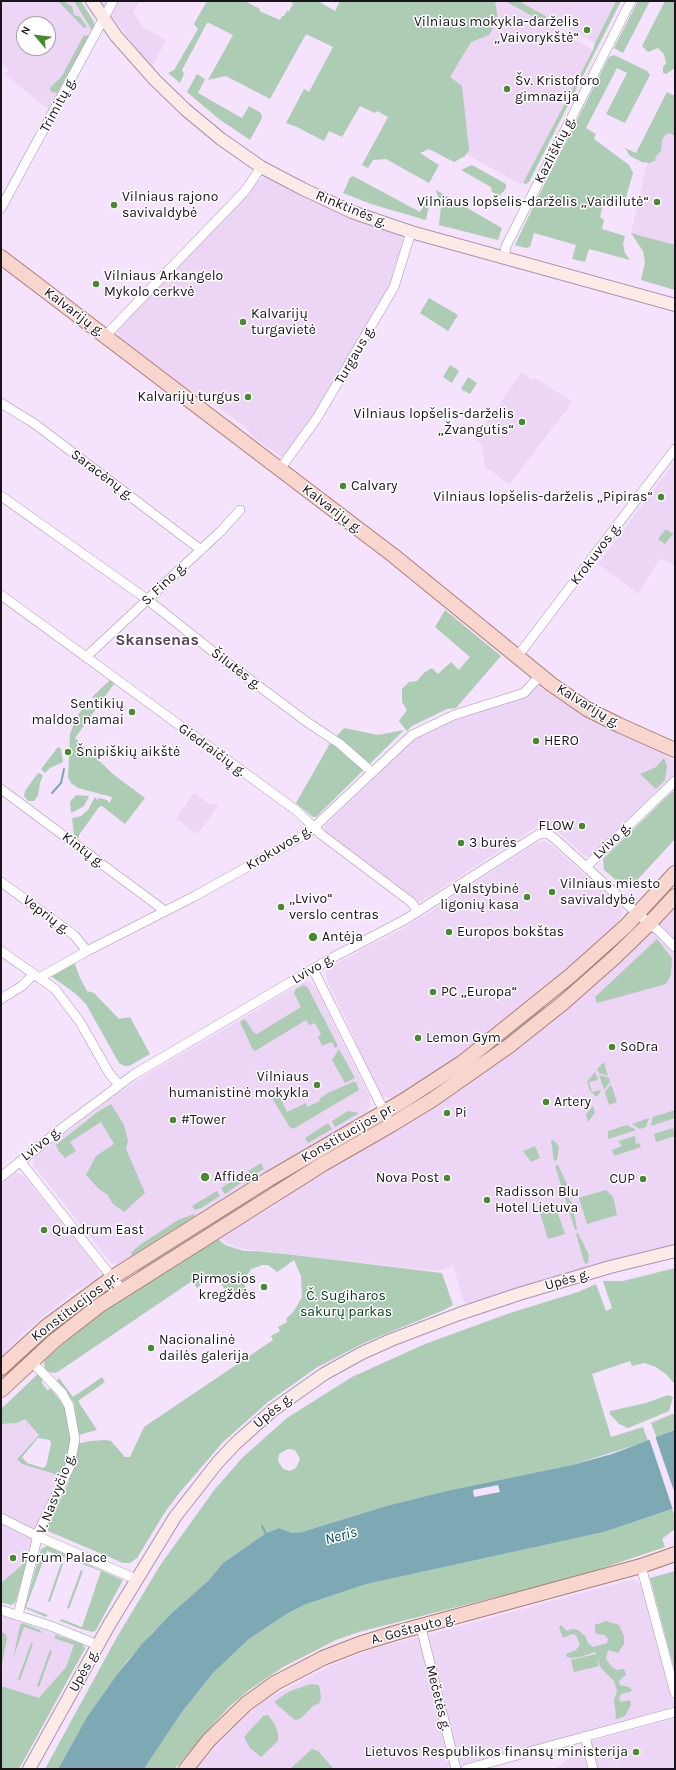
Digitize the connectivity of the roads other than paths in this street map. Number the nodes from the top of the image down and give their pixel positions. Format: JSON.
{"nodes":[{"id":1,"x":92,"y":1,"type":"edge"},
{"id":2,"x":113,"y":1,"type":"edge"},
{"id":3,"x":631,"y":1,"type":"edge"},
{"id":4,"x":104,"y":19,"type":"junction"},
{"id":5,"x":261,"y":167,"type":"junction"},
{"id":6,"x":1,"y":208,"type":"edge"},
{"id":7,"x":411,"y":232,"type":"junction"},
{"id":8,"x":1,"y":257,"type":"edge"},
{"id":9,"x":504,"y":257,"type":"junction"},
{"id":10,"x":675,"y":305,"type":"edge"},
{"id":11,"x":105,"y":336,"type":"junction"},
{"id":12,"x":1,"y":403,"type":"edge"},
{"id":13,"x":675,"y":449,"type":"edge"},
{"id":14,"x":280,"y":469,"type":"junction"},
{"id":15,"x":1,"y":496,"type":"edge"},
{"id":16,"x":240,"y":510,"type":"dead end"},
{"id":17,"x":202,"y":550,"type":"junction"},
{"id":18,"x":1,"y":595,"type":"edge"},
{"id":19,"x":148,"y":600,"type":"junction"},
{"id":20,"x":86,"y":657,"type":"junction"},
{"id":21,"x":517,"y":657,"type":"junction"},
{"id":22,"x":541,"y":676,"type":"junction"},
{"id":23,"x":673,"y":750,"type":"edge"},
{"id":24,"x":372,"y":772,"type":"junction"},
{"id":25,"x":675,"y":781,"type":"edge"},
{"id":26,"x":1,"y":789,"type":"edge"},
{"id":27,"x":315,"y":828,"type":"junction"},
{"id":28,"x":586,"y":867,"type":"junction"},
{"id":29,"x":675,"y":873,"type":"edge"},
{"id":30,"x":1,"y":882,"type":"edge"},
{"id":31,"x":675,"y":896,"type":"edge"},
{"id":32,"x":418,"y":911,"type":"junction"},
{"id":33,"x":165,"y":912,"type":"junction"},
{"id":34,"x":638,"y":914,"type":"junction"},
{"id":35,"x":650,"y":923,"type":"junction"},
{"id":36,"x":675,"y":947,"type":"edge"},
{"id":37,"x":1,"y":951,"type":"edge"},
{"id":38,"x":87,"y":951,"type":"junction"},
{"id":39,"x":1,"y":958,"type":"edge"},
{"id":40,"x":313,"y":970,"type":"junction"},
{"id":41,"x":35,"y":978,"type":"junction"},
{"id":42,"x":1,"y":999,"type":"edge"},
{"id":43,"x":119,"y":1085,"type":"junction"},
{"id":44,"x":384,"y":1112,"type":"junction"},
{"id":45,"x":391,"y":1126,"type":"junction"},
{"id":46,"x":20,"y":1161,"type":"junction"},
{"id":47,"x":1,"y":1176,"type":"edge"},
{"id":48,"x":675,"y":1251,"type":"edge"},
{"id":49,"x":113,"y":1277,"type":"junction"},
{"id":50,"x":122,"y":1290,"type":"junction"},
{"id":51,"x":31,"y":1362,"type":"junction"},
{"id":52,"x":1,"y":1368,"type":"edge"},
{"id":53,"x":1,"y":1390,"type":"edge"},
{"id":54,"x":1,"y":1518,"type":"edge"},
{"id":55,"x":39,"y":1537,"type":"junction"},
{"id":56,"x":675,"y":1554,"type":"edge"},
{"id":57,"x":641,"y":1566,"type":"junction"},
{"id":58,"x":136,"y":1579,"type":"junction"},
{"id":59,"x":1,"y":1610,"type":"edge"},
{"id":60,"x":18,"y":1615,"type":"junction"},
{"id":61,"x":421,"y":1627,"type":"junction"},
{"id":62,"x":98,"y":1645,"type":"junction"},
{"id":63,"x":675,"y":1693,"type":"edge"},
{"id":64,"x":675,"y":1712,"type":"edge"},
{"id":65,"x":585,"y":1736,"type":"junction"},
{"id":66,"x":29,"y":1769,"type":"edge"},
{"id":67,"x":186,"y":1769,"type":"edge"},
{"id":68,"x":456,"y":1769,"type":"edge"},
{"id":69,"x":466,"y":1769,"type":"edge"},
{"id":70,"x":593,"y":1769,"type":"edge"}],
"edges":[{"from":1,"to":4,"type":"street","name":"Rinktinės g."},
{"from":2,"to":4,"type":"street","name":"Trimitų g."},
{"from":3,"to":9,"type":"street","name":"Kazliškių g."},
{"from":4,"to":5,"type":"street","name":"Rinktinės g."},
{"from":4,"to":6,"type":"street","name":"Trimitų g."},
{"from":5,"to":7,"type":"street","name":"Rinktinės g."},
{"from":5,"to":11,"type":"street"},
{"from":7,"to":9,"type":"street","name":"Rinktinės g."},
{"from":7,"to":14,"type":"street","name":"Turgaus g."},
{"from":8,"to":11,"type":"main road","name":"Kalvarijų g."},
{"from":9,"to":10,"type":"street","name":"Rinktinės g."},
{"from":11,"to":14,"type":"main road","name":"Kalvarijų g."},
{"from":12,"to":17,"type":"street","name":"Saracėnų g."},
{"from":13,"to":21,"type":"street","name":"Krokuvos g."},
{"from":14,"to":21,"type":"main road","name":"Kalvarijų g."},
{"from":15,"to":19,"type":"street","name":"Šilutės g."},
{"from":16,"to":17,"type":"street","name":"S. Fino g."},
{"from":17,"to":19,"type":"street","name":"S. Fino g."},
{"from":18,"to":20,"type":"street","name":"Giedraičių g."},
{"from":19,"to":20,"type":"street","name":"S. Fino g."},
{"from":19,"to":24,"type":"street","name":"Šilutės g."},
{"from":20,"to":27,"type":"street","name":"Giedraičių g."},
{"from":21,"to":22,"type":"main road","name":"Kalvarijų g."},
{"from":22,"to":23,"type":"main road","name":"Kalvarijų g."},
{"from":22,"to":24,"type":"street","name":"Krokuvos g."},
{"from":24,"to":27,"type":"street","name":"Krokuvos g."},
{"from":25,"to":28,"type":"street","name":"Lvivo g."},
{"from":26,"to":33,"type":"street","name":"Kintų g."},
{"from":27,"to":32,"type":"street","name":"Giedraičių g."},
{"from":27,"to":33,"type":"street","name":"Krokuvos g."},
{"from":28,"to":32,"type":"street","name":"Lvivo g."},
{"from":28,"to":34,"type":"street"},
{"from":29,"to":34,"type":"main road","name":"Konstitucijos pr."},
{"from":30,"to":38,"type":"street","name":"Veprių g."},
{"from":31,"to":35,"type":"main road","name":"Konstitucijos pr."},
{"from":32,"to":40,"type":"street","name":"Lvivo g."},
{"from":33,"to":38,"type":"street","name":"Krokuvos g."},
{"from":34,"to":35,"type":"street"},
{"from":34,"to":44,"type":"main road","name":"Konstitucijos pr."},
{"from":35,"to":36,"type":"street"},
{"from":35,"to":45,"type":"main road","name":"Konstitucijos pr."},
{"from":37,"to":41,"type":"street"},
{"from":38,"to":41,"type":"street","name":"Krokuvos g."},
{"from":39,"to":41,"type":"street"},
{"from":40,"to":43,"type":"street","name":"Lvivo g."},
{"from":40,"to":44,"type":"street"},
{"from":41,"to":42,"type":"street","name":"Krokuvos g."},
{"from":41,"to":43,"type":"street"},
{"from":43,"to":46,"type":"street","name":"Lvivo g."},
{"from":44,"to":45,"type":"street"},
{"from":44,"to":49,"type":"main road","name":"Konstitucijos pr."},
{"from":45,"to":50,"type":"main road","name":"Konstitucijos pr."},
{"from":46,"to":47,"type":"street","name":"Lvivo g."},
{"from":46,"to":49,"type":"street"},
{"from":48,"to":58,"type":"street","name":"Upės g."},
{"from":49,"to":50,"type":"street"},
{"from":49,"to":52,"type":"main road","name":"Konstitucijos pr."},
{"from":50,"to":51,"type":"main road","name":"Konstitucijos pr."},
{"from":51,"to":53,"type":"main road","name":"Konstitucijos pr."},
{"from":51,"to":55,"type":"street","name":"V. Nasvyčio g."},
{"from":54,"to":55,"type":"street"},
{"from":55,"to":58,"type":"street"},
{"from":55,"to":60,"type":"street","name":"V. Nasvyčio g."},
{"from":56,"to":57,"type":"main road","name":"A. Goštauto g."},
{"from":57,"to":61,"type":"main road","name":"A. Goštauto g."},
{"from":57,"to":63,"type":"street"},
{"from":58,"to":62,"type":"street","name":"Upės g."},
{"from":59,"to":60,"type":"street"},
{"from":60,"to":62,"type":"street"},
{"from":61,"to":67,"type":"main road","name":"A. Goštauto g."},
{"from":61,"to":68,"type":"street","name":"Mečetės g."},
{"from":62,"to":66,"type":"street","name":"Upės g."},
{"from":64,"to":65,"type":"street"},
{"from":65,"to":69,"type":"street"},
{"from":65,"to":70,"type":"street"}]}
